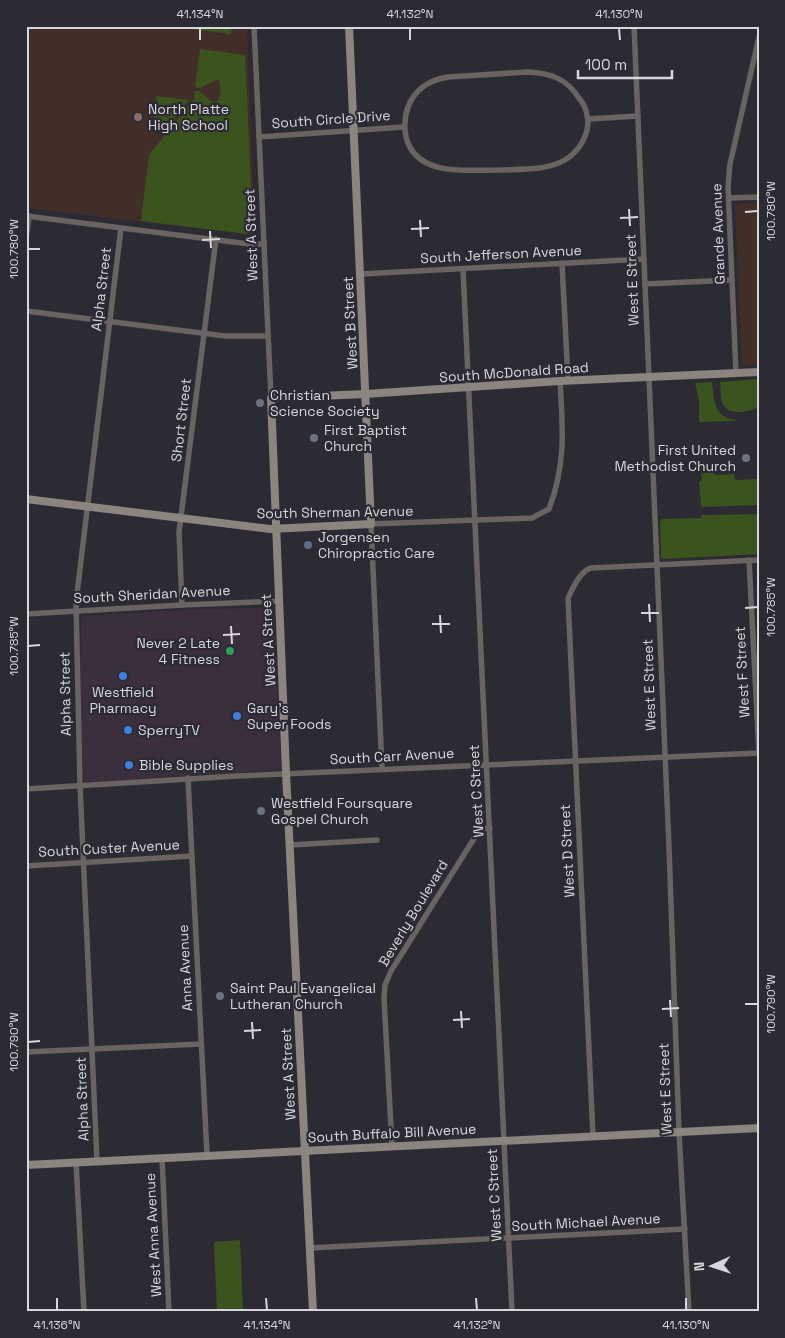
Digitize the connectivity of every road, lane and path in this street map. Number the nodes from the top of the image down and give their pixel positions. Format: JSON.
{"nodes":[{"id":1,"x":254,"y":26,"type":"edge"},
{"id":2,"x":349,"y":26,"type":"edge"},
{"id":3,"x":634,"y":26,"type":"edge"},
{"id":4,"x":759,"y":37,"type":"edge"},
{"id":5,"x":638,"y":116,"type":"junction"},
{"id":6,"x":588,"y":119,"type":"junction"},
{"id":7,"x":404,"y":127,"type":"junction"},
{"id":8,"x":353,"y":130,"type":"junction"},
{"id":9,"x":259,"y":137,"type":"junction"},
{"id":10,"x":759,"y":197,"type":"edge"},
{"id":11,"x":729,"y":198,"type":"junction"},
{"id":12,"x":28,"y":216,"type":"edge"},
{"id":13,"x":121,"y":228,"type":"junction"},
{"id":14,"x":216,"y":239,"type":"junction"},
{"id":15,"x":26,"y":240,"type":"edge"},
{"id":16,"x":264,"y":244,"type":"junction"},
{"id":17,"x":644,"y":259,"type":"junction"},
{"id":18,"x":562,"y":263,"type":"junction"},
{"id":19,"x":463,"y":269,"type":"junction"},
{"id":20,"x":361,"y":274,"type":"junction"},
{"id":21,"x":732,"y":280,"type":"junction"},
{"id":22,"x":645,"y":284,"type":"junction"},
{"id":23,"x":26,"y":311,"type":"edge"},
{"id":24,"x":110,"y":321,"type":"junction"},
{"id":25,"x":204,"y":333,"type":"junction"},
{"id":26,"x":268,"y":336,"type":"junction"},
{"id":27,"x":759,"y":372,"type":"edge"},
{"id":28,"x":736,"y":373,"type":"junction"},
{"id":29,"x":649,"y":377,"type":"junction"},
{"id":30,"x":564,"y":380,"type":"junction"},
{"id":31,"x":470,"y":387,"type":"junction"},
{"id":32,"x":366,"y":394,"type":"junction"},
{"id":33,"x":271,"y":398,"type":"junction"},
{"id":34,"x":26,"y":499,"type":"edge"},
{"id":35,"x":88,"y":506,"type":"junction"},
{"id":36,"x":181,"y":518,"type":"junction"},
{"id":37,"x":476,"y":520,"type":"junction"},
{"id":38,"x":371,"y":524,"type":"junction"},
{"id":39,"x":276,"y":529,"type":"junction"},
{"id":40,"x":750,"y":560,"type":"junction"},
{"id":41,"x":759,"y":560,"type":"edge"},
{"id":42,"x":656,"y":565,"type":"junction"},
{"id":43,"x":279,"y":601,"type":"junction"},
{"id":44,"x":182,"y":605,"type":"junction"},
{"id":45,"x":76,"y":611,"type":"junction"},
{"id":46,"x":26,"y":614,"type":"edge"},
{"id":47,"x":759,"y":753,"type":"edge"},
{"id":48,"x":664,"y":756,"type":"junction"},
{"id":49,"x":575,"y":760,"type":"junction"},
{"id":50,"x":487,"y":764,"type":"junction"},
{"id":51,"x":382,"y":769,"type":"junction"},
{"id":52,"x":286,"y":773,"type":"junction"},
{"id":53,"x":188,"y":778,"type":"junction"},
{"id":54,"x":80,"y":785,"type":"junction"},
{"id":55,"x":26,"y":789,"type":"edge"},
{"id":56,"x":490,"y":828,"type":"junction"},
{"id":57,"x":377,"y":840,"type":"dead end"},
{"id":58,"x":290,"y":845,"type":"junction"},
{"id":59,"x":192,"y":856,"type":"junction"},
{"id":60,"x":84,"y":863,"type":"junction"},
{"id":61,"x":26,"y":866,"type":"edge"},
{"id":62,"x":201,"y":1044,"type":"junction"},
{"id":63,"x":92,"y":1048,"type":"junction"},
{"id":64,"x":26,"y":1052,"type":"edge"},
{"id":65,"x":759,"y":1128,"type":"edge"},
{"id":66,"x":679,"y":1132,"type":"junction"},
{"id":67,"x":593,"y":1136,"type":"junction"},
{"id":68,"x":503,"y":1140,"type":"junction"},
{"id":69,"x":392,"y":1146,"type":"junction"},
{"id":70,"x":304,"y":1150,"type":"junction"},
{"id":71,"x":207,"y":1156,"type":"junction"},
{"id":72,"x":162,"y":1158,"type":"junction"},
{"id":73,"x":97,"y":1161,"type":"junction"},
{"id":74,"x":76,"y":1162,"type":"junction"},
{"id":75,"x":26,"y":1165,"type":"edge"},
{"id":76,"x":685,"y":1229,"type":"junction"},
{"id":77,"x":508,"y":1238,"type":"junction"},
{"id":78,"x":309,"y":1248,"type":"junction"},
{"id":79,"x":84,"y":1312,"type":"edge"},
{"id":80,"x":170,"y":1312,"type":"edge"},
{"id":81,"x":312,"y":1312,"type":"edge"},
{"id":82,"x":512,"y":1312,"type":"edge"},
{"id":83,"x":689,"y":1312,"type":"edge"}],
"edges":[{"from":1,"to":9,"type":"street","name":"West A Street"},
{"from":2,"to":8,"type":"street","name":"West B Street"},
{"from":3,"to":5,"type":"street","name":"West E Street"},
{"from":4,"to":11,"type":"street","name":"Grande Avenue"},
{"from":5,"to":6,"type":"street"},
{"from":5,"to":17,"type":"street","name":"West E Street"},
{"from":6,"to":7,"type":"street"},
{"from":6,"to":7,"type":"street"},
{"from":7,"to":8,"type":"street","name":"South Circle Drive"},
{"from":8,"to":9,"type":"street","name":"South Circle Drive"},
{"from":8,"to":20,"type":"street","name":"West B Street"},
{"from":9,"to":16,"type":"street","name":"West A Street"},
{"from":10,"to":11,"type":"street"},
{"from":11,"to":21,"type":"street","name":"Grande Avenue"},
{"from":12,"to":13,"type":"street"},
{"from":12,"to":15,"type":"street"},
{"from":13,"to":14,"type":"street"},
{"from":13,"to":24,"type":"street","name":"Alpha Street"},
{"from":14,"to":16,"type":"street"},
{"from":14,"to":25,"type":"street","name":"Short Street"},
{"from":16,"to":26,"type":"street","name":"West A Street"},
{"from":17,"to":18,"type":"street","name":"South Jefferson Avenue"},
{"from":17,"to":22,"type":"street","name":"West E Street"},
{"from":18,"to":19,"type":"street","name":"South Jefferson Avenue"},
{"from":18,"to":30,"type":"street"},
{"from":19,"to":20,"type":"street","name":"South Jefferson Avenue"},
{"from":19,"to":31,"type":"street","name":"West C Street"},
{"from":20,"to":32,"type":"street","name":"West B Street"},
{"from":21,"to":22,"type":"street"},
{"from":21,"to":28,"type":"street","name":"Grande Avenue"},
{"from":22,"to":29,"type":"street","name":"West E Street"},
{"from":23,"to":24,"type":"street"},
{"from":24,"to":25,"type":"street"},
{"from":24,"to":35,"type":"street","name":"Alpha Street"},
{"from":25,"to":26,"type":"street"},
{"from":25,"to":36,"type":"street","name":"Short Street"},
{"from":26,"to":33,"type":"street","name":"West A Street"},
{"from":27,"to":28,"type":"street","name":"South McDonald Road"},
{"from":28,"to":29,"type":"street","name":"South McDonald Road"},
{"from":29,"to":30,"type":"street","name":"South McDonald Road"},
{"from":29,"to":42,"type":"street","name":"West E Street"},
{"from":30,"to":31,"type":"street","name":"South McDonald Road"},
{"from":30,"to":37,"type":"street","name":"South Sherman Avenue"},
{"from":31,"to":32,"type":"street","name":"South McDonald Road"},
{"from":31,"to":37,"type":"street","name":"West C Street"},
{"from":32,"to":33,"type":"street","name":"South McDonald Road"},
{"from":32,"to":38,"type":"street","name":"West B Street"},
{"from":33,"to":39,"type":"street","name":"West A Street"},
{"from":34,"to":35,"type":"street","name":"South Sherman Avenue"},
{"from":35,"to":36,"type":"street","name":"South Sherman Avenue"},
{"from":35,"to":45,"type":"street","name":"Alpha Street"},
{"from":36,"to":39,"type":"street","name":"South Sherman Avenue"},
{"from":36,"to":44,"type":"street","name":"Short Street"},
{"from":37,"to":38,"type":"street","name":"South Sherman Avenue"},
{"from":37,"to":50,"type":"street","name":"West C Street"},
{"from":38,"to":39,"type":"street","name":"South Sherman Avenue"},
{"from":38,"to":51,"type":"street","name":"West B Street"},
{"from":39,"to":43,"type":"street","name":"West A Street"},
{"from":40,"to":41,"type":"street"},
{"from":40,"to":42,"type":"street"},
{"from":40,"to":47,"type":"street","name":"West F Street"},
{"from":42,"to":48,"type":"street","name":"West E Street"},
{"from":42,"to":49,"type":"street","name":"West D Street"},
{"from":43,"to":44,"type":"street","name":"South Sheridan Avenue"},
{"from":43,"to":52,"type":"street","name":"West A Street"},
{"from":44,"to":45,"type":"street","name":"South Sheridan Avenue"},
{"from":45,"to":46,"type":"street","name":"South Sheridan Avenue"},
{"from":45,"to":54,"type":"street","name":"Alpha Street"},
{"from":47,"to":48,"type":"street","name":"South Carr Avenue"},
{"from":48,"to":49,"type":"street","name":"South Carr Avenue"},
{"from":48,"to":66,"type":"street","name":"West E Street"},
{"from":49,"to":50,"type":"street","name":"South Carr Avenue"},
{"from":49,"to":67,"type":"street","name":"West D Street"},
{"from":50,"to":51,"type":"street","name":"South Carr Avenue"},
{"from":50,"to":56,"type":"street","name":"West C Street"},
{"from":51,"to":52,"type":"street","name":"South Carr Avenue"},
{"from":52,"to":53,"type":"street","name":"South Carr Avenue"},
{"from":52,"to":58,"type":"street","name":"West A Street"},
{"from":53,"to":54,"type":"street","name":"South Carr Avenue"},
{"from":53,"to":59,"type":"street","name":"Anna Avenue"},
{"from":54,"to":55,"type":"street","name":"South Carr Avenue"},
{"from":54,"to":60,"type":"street","name":"Alpha Street"},
{"from":56,"to":68,"type":"street","name":"West C Street"},
{"from":56,"to":69,"type":"street","name":"Beverly Boulevard"},
{"from":57,"to":58,"type":"street"},
{"from":58,"to":70,"type":"street","name":"West A Street"},
{"from":59,"to":60,"type":"street","name":"South Custer Avenue"},
{"from":59,"to":62,"type":"street","name":"Anna Avenue"},
{"from":60,"to":61,"type":"street","name":"South Custer Avenue"},
{"from":60,"to":63,"type":"street","name":"Alpha Street"},
{"from":62,"to":63,"type":"street"},
{"from":62,"to":71,"type":"street","name":"Anna Avenue"},
{"from":63,"to":64,"type":"street"},
{"from":63,"to":73,"type":"street","name":"Alpha Street"},
{"from":65,"to":66,"type":"street","name":"South Buffalo Bill Avenue"},
{"from":66,"to":67,"type":"street","name":"South Buffalo Bill Avenue"},
{"from":66,"to":76,"type":"street","name":"West E Street"},
{"from":67,"to":68,"type":"street","name":"South Buffalo Bill Avenue"},
{"from":68,"to":69,"type":"street","name":"South Buffalo Bill Avenue"},
{"from":68,"to":77,"type":"street","name":"West C Street"},
{"from":69,"to":70,"type":"street","name":"South Buffalo Bill Avenue"},
{"from":70,"to":71,"type":"street","name":"South Buffalo Bill Avenue"},
{"from":70,"to":78,"type":"street","name":"West A Street"},
{"from":71,"to":72,"type":"street","name":"South Buffalo Bill Avenue"},
{"from":72,"to":73,"type":"street","name":"South Buffalo Bill Avenue"},
{"from":72,"to":80,"type":"street","name":"West Anna Avenue"},
{"from":73,"to":74,"type":"street","name":"South Buffalo Bill Avenue"},
{"from":74,"to":75,"type":"street","name":"South Buffalo Bill Avenue"},
{"from":74,"to":79,"type":"street"},
{"from":76,"to":77,"type":"street","name":"South Michael Avenue"},
{"from":76,"to":83,"type":"street","name":"West E Street"},
{"from":77,"to":78,"type":"street","name":"South Michael Avenue"},
{"from":77,"to":82,"type":"street","name":"West C Street"},
{"from":78,"to":81,"type":"street","name":"West A Street"}]}
